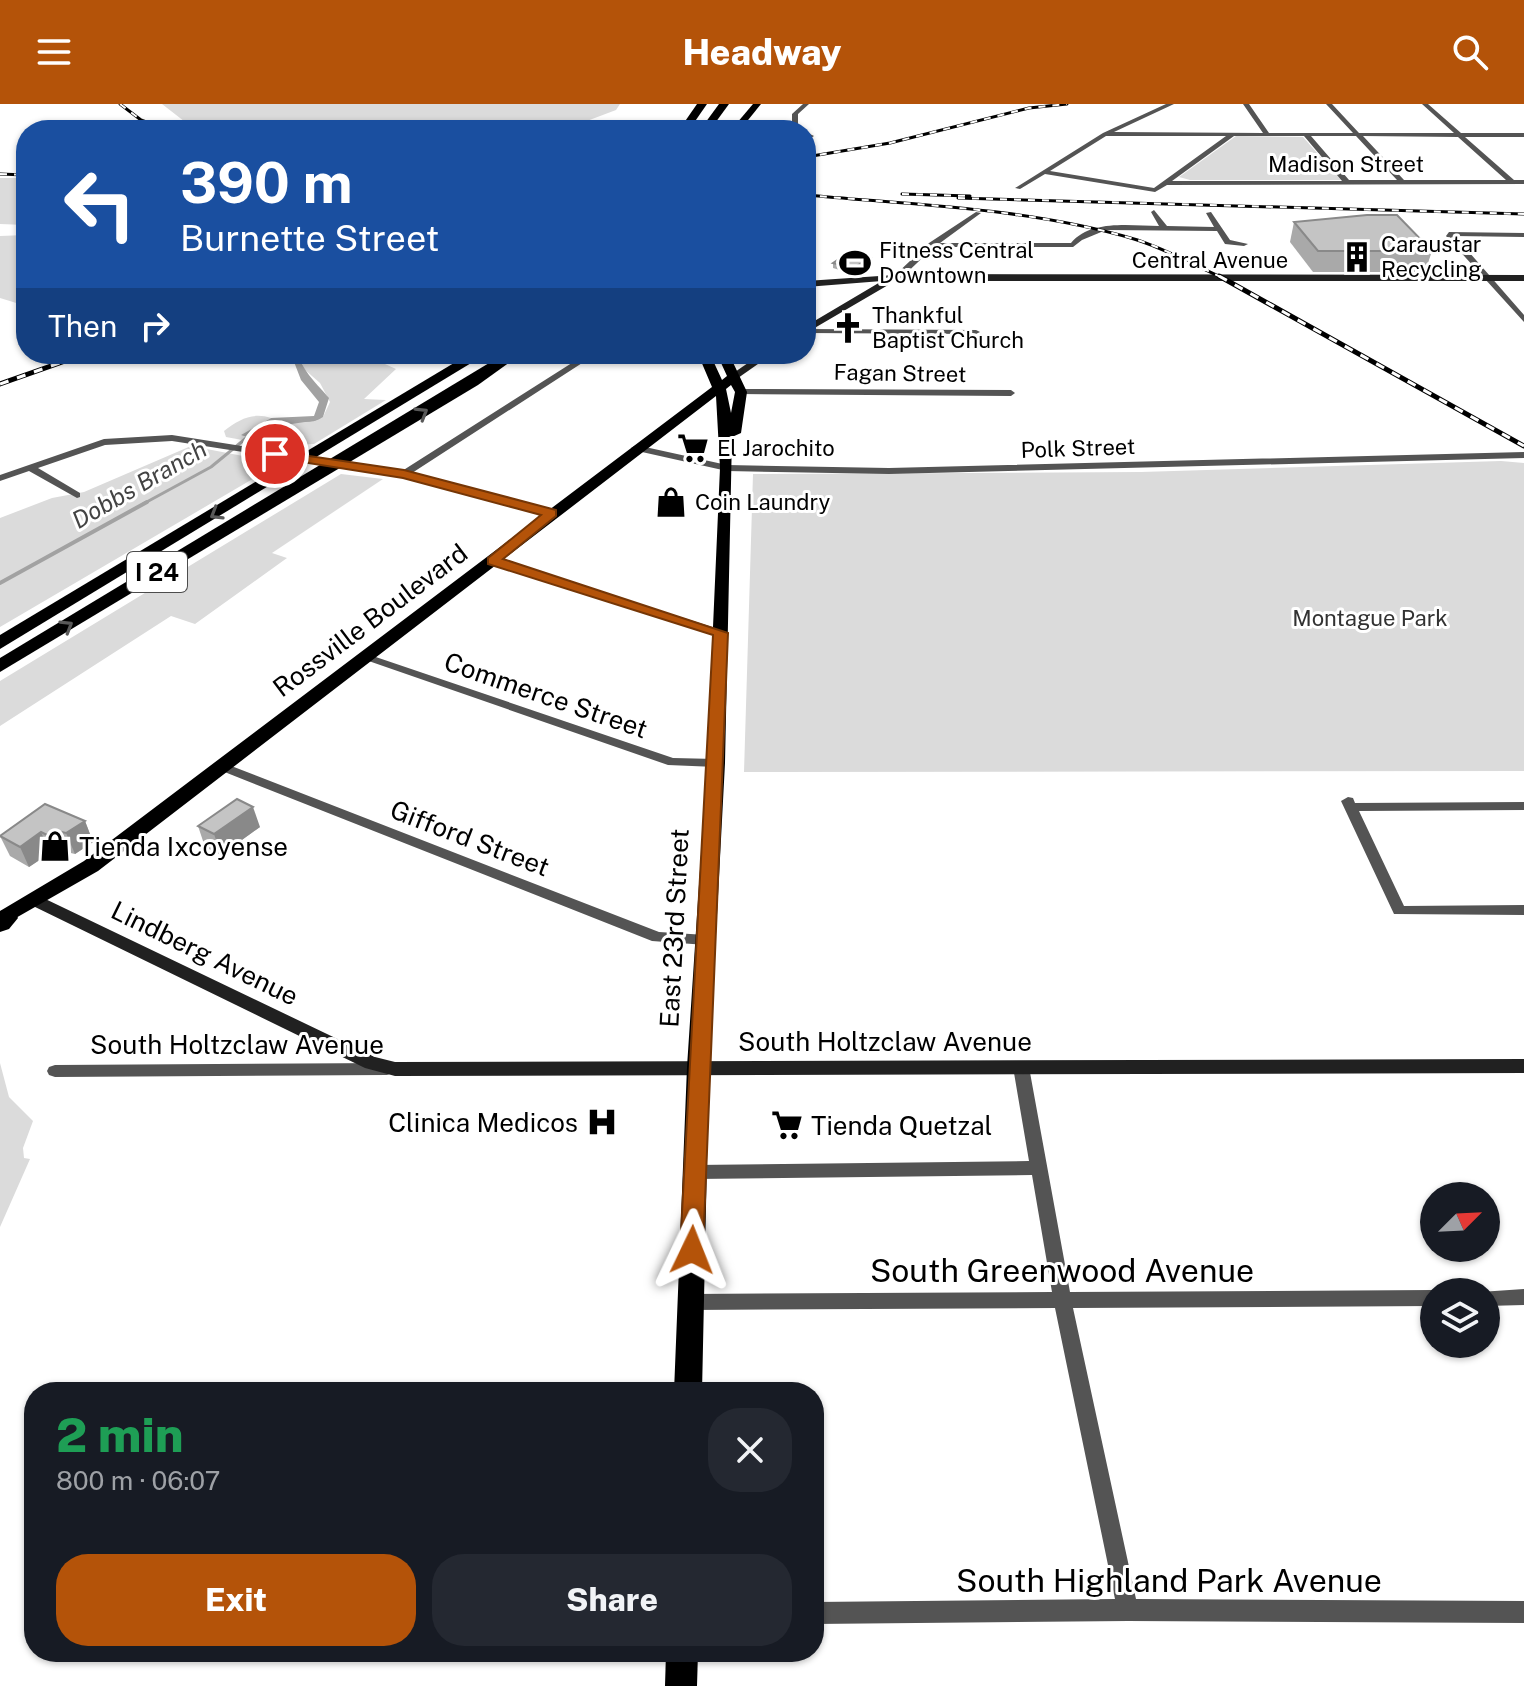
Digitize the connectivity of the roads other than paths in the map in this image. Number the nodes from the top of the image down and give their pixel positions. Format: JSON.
{"nodes":[{"id":1,"x":757,"y":104,"type":"edge"},
{"id":2,"x":806,"y":104,"type":"edge"},
{"id":3,"x":1171,"y":104,"type":"edge"},
{"id":4,"x":1246,"y":104,"type":"edge"},
{"id":5,"x":1329,"y":104,"type":"edge"},
{"id":6,"x":1425,"y":104,"type":"edge"},
{"id":7,"x":769,"y":106,"type":"dead end"},
{"id":8,"x":743,"y":120,"type":"edge"},
{"id":9,"x":758,"y":120,"type":"edge"},
{"id":10,"x":795,"y":120,"type":"edge"},
{"id":11,"x":1105,"y":134,"type":"junction"},
{"id":12,"x":1232,"y":135,"type":"junction"},
{"id":13,"x":1268,"y":135,"type":"junction"},
{"id":14,"x":1306,"y":135,"type":"junction"},
{"id":15,"x":1359,"y":135,"type":"junction"},
{"id":16,"x":1461,"y":135,"type":"junction"},
{"id":17,"x":1524,"y":135,"type":"edge"},
{"id":18,"x":1042,"y":172,"type":"junction"},
{"id":19,"x":1347,"y":182,"type":"junction"},
{"id":20,"x":1402,"y":182,"type":"junction"},
{"id":21,"x":1512,"y":182,"type":"junction"},
{"id":22,"x":1524,"y":182,"type":"edge"},
{"id":23,"x":1167,"y":183,"type":"junction"},
{"id":24,"x":1018,"y":188,"type":"dead end"},
{"id":25,"x":1154,"y":212,"type":"dead end"},
{"id":26,"x":978,"y":213,"type":"dead end"},
{"id":27,"x":1209,"y":213,"type":"dead end"},
{"id":28,"x":1164,"y":228,"type":"junction"},
{"id":29,"x":1219,"y":229,"type":"junction"},
{"id":30,"x":1524,"y":235,"type":"edge"},
{"id":31,"x":1244,"y":244,"type":"dead end"},
{"id":32,"x":932,"y":245,"type":"junction"},
{"id":33,"x":896,"y":278,"type":"junction"},
{"id":34,"x":1487,"y":278,"type":"junction"},
{"id":35,"x":1524,"y":278,"type":"edge"},
{"id":36,"x":816,"y":286,"type":"edge"},
{"id":37,"x":1524,"y":320,"type":"edge"},
{"id":38,"x":816,"y":324,"type":"edge"},
{"id":39,"x":816,"y":330,"type":"edge"},
{"id":40,"x":976,"y":332,"type":"dead end"},
{"id":41,"x":463,"y":364,"type":"edge"},
{"id":42,"x":498,"y":364,"type":"edge"},
{"id":43,"x":576,"y":364,"type":"edge"},
{"id":44,"x":713,"y":364,"type":"edge"},
{"id":45,"x":724,"y":364,"type":"edge"},
{"id":46,"x":752,"y":364,"type":"edge"},
{"id":47,"x":727,"y":381,"type":"junction"},
{"id":48,"x":741,"y":392,"type":"junction"},
{"id":49,"x":1011,"y":393,"type":"dead end"},
{"id":50,"x":725,"y":414,"type":"junction"},
{"id":51,"x":680,"y":415,"type":"junction"},
{"id":52,"x":636,"y":448,"type":"junction"},
{"id":53,"x":1524,"y":455,"type":"edge"},
{"id":54,"x":29,"y":467,"type":"junction"},
{"id":55,"x":727,"y":468,"type":"junction"},
{"id":56,"x":404,"y":474,"type":"junction"},
{"id":57,"x":0,"y":478,"type":"edge"},
{"id":58,"x":77,"y":495,"type":"dead end"},
{"id":59,"x":551,"y":513,"type":"junction"},
{"id":60,"x":493,"y":561,"type":"junction"},
{"id":61,"x":721,"y":633,"type":"junction"},
{"id":62,"x":0,"y":641,"type":"edge"},
{"id":63,"x":364,"y":656,"type":"junction"},
{"id":64,"x":0,"y":666,"type":"edge"},
{"id":65,"x":716,"y":763,"type":"junction"},
{"id":66,"x":221,"y":766,"type":"junction"},
{"id":67,"x":1524,"y":806,"type":"edge"},
{"id":68,"x":37,"y":901,"type":"junction"},
{"id":69,"x":1524,"y":910,"type":"edge"},
{"id":70,"x":2,"y":920,"type":"edge"},
{"id":71,"x":706,"y":940,"type":"junction"},
{"id":72,"x":1524,"y":1066,"type":"edge"},
{"id":73,"x":698,"y":1067,"type":"junction"},
{"id":74,"x":1021,"y":1067,"type":"junction"},
{"id":75,"x":395,"y":1069,"type":"junction"},
{"id":76,"x":55,"y":1071,"type":"dead end"},
{"id":77,"x":1038,"y":1168,"type":"junction"},
{"id":78,"x":695,"y":1172,"type":"junction"},
{"id":79,"x":1524,"y":1297,"type":"edge"},
{"id":80,"x":1420,"y":1298,"type":"edge"},
{"id":81,"x":1500,"y":1298,"type":"edge"},
{"id":82,"x":1062,"y":1300,"type":"junction"},
{"id":83,"x":690,"y":1302,"type":"junction"},
{"id":84,"x":688,"y":1382,"type":"edge"},
{"id":85,"x":1128,"y":1610,"type":"junction"},
{"id":86,"x":1524,"y":1612,"type":"edge"},
{"id":87,"x":824,"y":1613,"type":"edge"},
{"id":88,"x":682,"y":1662,"type":"edge"},
{"id":89,"x":681,"y":1686,"type":"edge"}],
"edges":[{"from":1,"to":8,"type":"main road"},
{"from":2,"to":10,"type":"street"},
{"from":3,"to":11,"type":"street"},
{"from":4,"to":13,"type":"street"},
{"from":5,"to":15,"type":"street"},
{"from":6,"to":16,"type":"street"},
{"from":7,"to":9,"type":"main road"},
{"from":11,"to":12,"type":"street"},
{"from":11,"to":18,"type":"street"},
{"from":12,"to":13,"type":"street"},
{"from":12,"to":23,"type":"street"},
{"from":13,"to":14,"type":"street"},
{"from":14,"to":15,"type":"street"},
{"from":14,"to":19,"type":"street"},
{"from":15,"to":16,"type":"street"},
{"from":15,"to":20,"type":"street"},
{"from":16,"to":17,"type":"street"},
{"from":16,"to":21,"type":"street"},
{"from":18,"to":23,"type":"street"},
{"from":18,"to":24,"type":"street"},
{"from":19,"to":20,"type":"street","name":"Madison Street"},
{"from":19,"to":23,"type":"street","name":"Madison Street"},
{"from":20,"to":21,"type":"street","name":"Madison Street"},
{"from":21,"to":22,"type":"street","name":"Madison Street"},
{"from":25,"to":28,"type":"street"},
{"from":26,"to":32,"type":"street"},
{"from":27,"to":29,"type":"street"},
{"from":28,"to":29,"type":"street"},
{"from":28,"to":32,"type":"street"},
{"from":29,"to":31,"type":"street"},
{"from":30,"to":34,"type":"street"},
{"from":32,"to":33,"type":"street"},
{"from":33,"to":34,"type":"main road","name":"Central Avenue"},
{"from":33,"to":36,"type":"main road","name":"Central Avenue"},
{"from":33,"to":38,"type":"main road"},
{"from":34,"to":35,"type":"main road","name":"Central Avenue"},
{"from":34,"to":37,"type":"street"},
{"from":39,"to":40,"type":"street"},
{"from":41,"to":62,"type":"highway","number":"I 24","one_way":true},
{"from":64,"to":42,"type":"highway","number":"I 24","one_way":true},
{"from":43,"to":56,"type":"street"},
{"from":44,"to":47,"type":"main road","name":"East 23rd Street"},
{"from":45,"to":47,"type":"main road","name":"East 23rd Street"},
{"from":46,"to":47,"type":"main road","name":"Rossville Boulevard"},
{"from":47,"to":48,"type":"main road","name":"East 23rd Street"},
{"from":47,"to":50,"type":"main road","name":"East 23rd Street"},
{"from":47,"to":51,"type":"main road","name":"Rossville Boulevard"},
{"from":48,"to":49,"type":"street","name":"Fagan Street"},
{"from":48,"to":55,"type":"main road","name":"East 23rd Street"},
{"from":50,"to":51,"type":"main road"},
{"from":50,"to":55,"type":"main road","name":"East 23rd Street"},
{"from":51,"to":52,"type":"main road","name":"Rossville Boulevard"},
{"from":52,"to":55,"type":"street","name":"Polk Street"},
{"from":52,"to":59,"type":"main road","name":"Rossville Boulevard"},
{"from":53,"to":55,"type":"street","name":"Polk Street"},
{"from":54,"to":56,"type":"street"},
{"from":54,"to":57,"type":"street"},
{"from":54,"to":58,"type":"street"},
{"from":55,"to":61,"type":"main road","name":"East 23rd Street"},
{"from":56,"to":59,"type":"street"},
{"from":59,"to":60,"type":"main road","name":"Rossville Boulevard"},
{"from":60,"to":61,"type":"street"},
{"from":60,"to":63,"type":"main road","name":"Rossville Boulevard"},
{"from":61,"to":65,"type":"main road","name":"East 23rd Street"},
{"from":63,"to":65,"type":"street","name":"Commerce Street"},
{"from":63,"to":66,"type":"main road","name":"Rossville Boulevard"},
{"from":65,"to":71,"type":"main road","name":"East 23rd Street"},
{"from":66,"to":68,"type":"main road","name":"Rossville Boulevard"},
{"from":66,"to":71,"type":"street","name":"Gifford Street"},
{"from":67,"to":69,"type":"street"},
{"from":68,"to":70,"type":"main road","name":"Rossville Boulevard"},
{"from":68,"to":75,"type":"main road","name":"Lindberg Avenue"},
{"from":71,"to":73,"type":"main road","name":"East 23rd Street"},
{"from":72,"to":74,"type":"main road","name":"South Holtzclaw Avenue"},
{"from":73,"to":74,"type":"main road","name":"South Holtzclaw Avenue"},
{"from":73,"to":75,"type":"main road","name":"South Holtzclaw Avenue"},
{"from":73,"to":78,"type":"main road","name":"East 23rd Street"},
{"from":74,"to":77,"type":"street"},
{"from":75,"to":76,"type":"street","name":"South Holtzclaw Avenue"},
{"from":77,"to":78,"type":"street"},
{"from":77,"to":82,"type":"street"},
{"from":78,"to":83,"type":"main road","name":"East 23rd Street"},
{"from":79,"to":81,"type":"street"},
{"from":80,"to":82,"type":"street","name":"South Greenwood Avenue"},
{"from":82,"to":83,"type":"street","name":"South Greenwood Avenue"},
{"from":82,"to":85,"type":"street"},
{"from":83,"to":84,"type":"main road","name":"East 23rd Street"},
{"from":85,"to":86,"type":"street","name":"South Highland Park Avenue"},
{"from":85,"to":87,"type":"street","name":"South Highland Park Avenue"},
{"from":88,"to":89,"type":"main road"}]}
